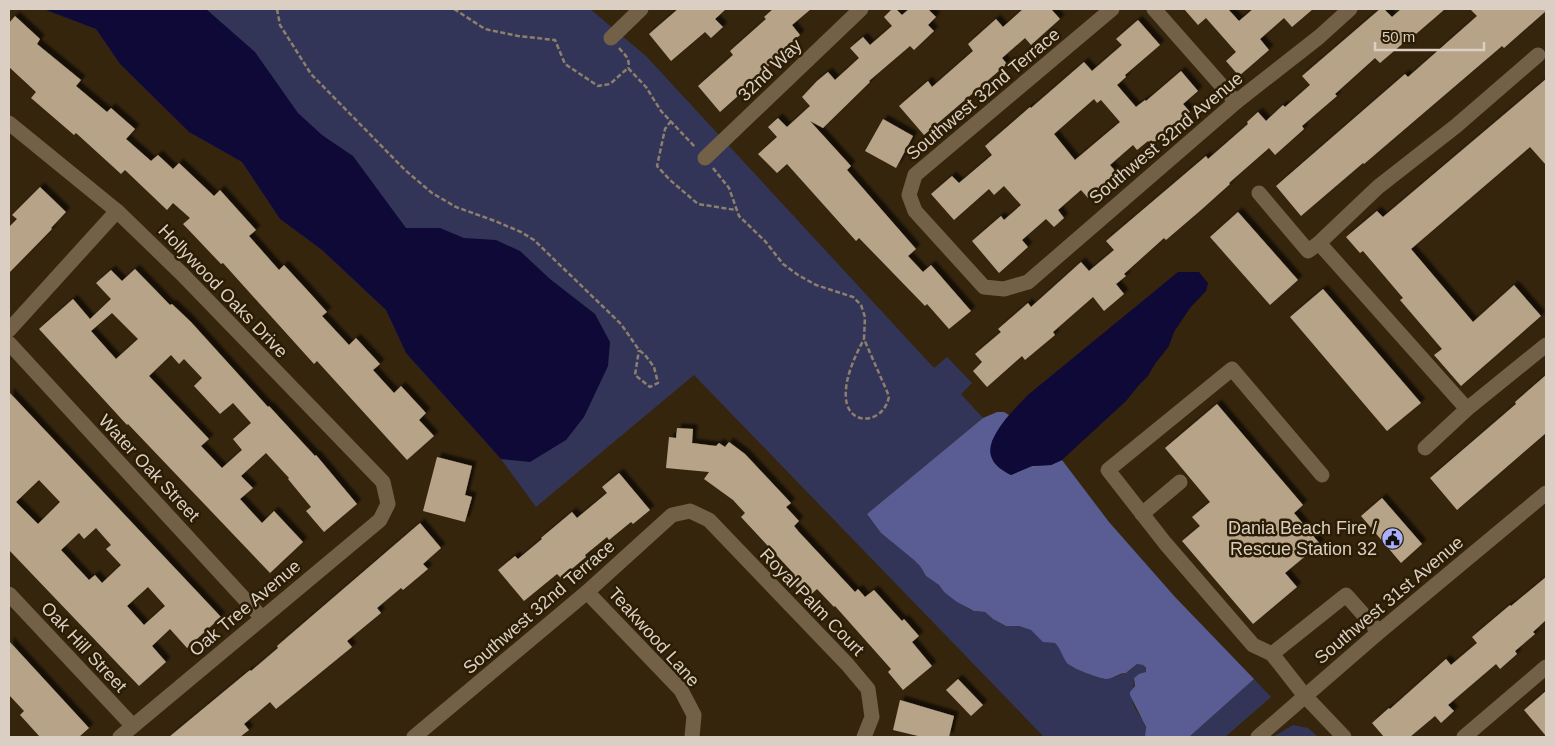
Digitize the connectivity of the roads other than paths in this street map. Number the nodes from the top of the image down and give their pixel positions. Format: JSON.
{"nodes":[{"id":1,"x":642,"y":9,"type":"edge"},
{"id":2,"x":861,"y":9,"type":"edge"},
{"id":3,"x":1112,"y":9,"type":"edge"},
{"id":4,"x":1154,"y":9,"type":"edge"},
{"id":5,"x":1350,"y":9,"type":"edge"},
{"id":6,"x":611,"y":38,"type":"road end"},
{"id":7,"x":1543,"y":56,"type":"edge"},
{"id":8,"x":1236,"y":102,"type":"junction"},
{"id":9,"x":9,"y":123,"type":"edge"},
{"id":10,"x":705,"y":158,"type":"road end"},
{"id":11,"x":1259,"y":192,"type":"dead end"},
{"id":12,"x":117,"y":211,"type":"junction"},
{"id":13,"x":1319,"y":243,"type":"junction"},
{"id":14,"x":1004,"y":289,"type":"joint"},
{"id":15,"x":9,"y":330,"type":"edge"},
{"id":16,"x":9,"y":343,"type":"edge"},
{"id":17,"x":1546,"y":345,"type":"edge"},
{"id":18,"x":1467,"y":409,"type":"junction"},
{"id":19,"x":1425,"y":448,"type":"dead end"},
{"id":20,"x":1322,"y":475,"type":"dead end"},
{"id":21,"x":1180,"y":482,"type":"dead end"},
{"id":22,"x":1546,"y":493,"type":"edge"},
{"id":23,"x":388,"y":504,"type":"joint"},
{"id":24,"x":690,"y":511,"type":"joint"},
{"id":25,"x":1142,"y":514,"type":"junction"},
{"id":26,"x":587,"y":592,"type":"junction"},
{"id":27,"x":9,"y":594,"type":"edge"},
{"id":28,"x":262,"y":618,"type":"junction"},
{"id":29,"x":1379,"y":632,"type":"junction"},
{"id":30,"x":1272,"y":654,"type":"junction"},
{"id":31,"x":1546,"y":667,"type":"edge"},
{"id":32,"x":1305,"y":696,"type":"junction"},
{"id":33,"x":132,"y":725,"type":"junction"},
{"id":34,"x":120,"y":737,"type":"edge"},
{"id":35,"x":414,"y":737,"type":"edge"},
{"id":36,"x":692,"y":737,"type":"edge"},
{"id":37,"x":864,"y":737,"type":"edge"},
{"id":38,"x":1258,"y":737,"type":"edge"},
{"id":39,"x":1344,"y":737,"type":"edge"},
{"id":40,"x":1464,"y":737,"type":"edge"}],
"edges":[{"from":1,"to":6,"type":"street"},
{"from":2,"to":10,"type":"street","name":"32nd Way"},
{"from":3,"to":14,"type":"street","name":"Southwest 32nd Terrace"},
{"from":4,"to":8,"type":"street"},
{"from":5,"to":8,"type":"street","name":"Southwest 32nd Avenue"},
{"from":7,"to":13,"type":"street"},
{"from":8,"to":14,"type":"street","name":"Southwest 32nd Avenue"},
{"from":9,"to":12,"type":"street","name":"Hollywood Oaks Drive"},
{"from":11,"to":13,"type":"street"},
{"from":12,"to":15,"type":"street"},
{"from":12,"to":23,"type":"street","name":"Hollywood Oaks Drive"},
{"from":13,"to":18,"type":"street"},
{"from":16,"to":28,"type":"street","name":"Water Oak Street"},
{"from":17,"to":18,"type":"street"},
{"from":18,"to":19,"type":"street"},
{"from":20,"to":25,"type":"street"},
{"from":21,"to":25,"type":"street"},
{"from":22,"to":29,"type":"street","name":"Southwest 31st Avenue"},
{"from":23,"to":28,"type":"street","name":"Oak Tree Avenue"},
{"from":24,"to":26,"type":"street","name":"Southwest 32nd Terrace"},
{"from":24,"to":37,"type":"street","name":"Royal Palm Court"},
{"from":25,"to":30,"type":"street"},
{"from":26,"to":35,"type":"street","name":"Southwest 32nd Terrace"},
{"from":26,"to":36,"type":"street","name":"Teakwood Lane"},
{"from":27,"to":33,"type":"street","name":"Oak Hill Street"},
{"from":28,"to":33,"type":"street","name":"Oak Tree Avenue"},
{"from":29,"to":30,"type":"street"},
{"from":29,"to":32,"type":"street","name":"Southwest 31st Avenue"},
{"from":30,"to":32,"type":"street"},
{"from":31,"to":40,"type":"street"},
{"from":32,"to":38,"type":"street","name":"Southwest 31st Avenue"},
{"from":32,"to":39,"type":"street"},
{"from":33,"to":34,"type":"street","name":"Oak Tree Avenue"}]}
